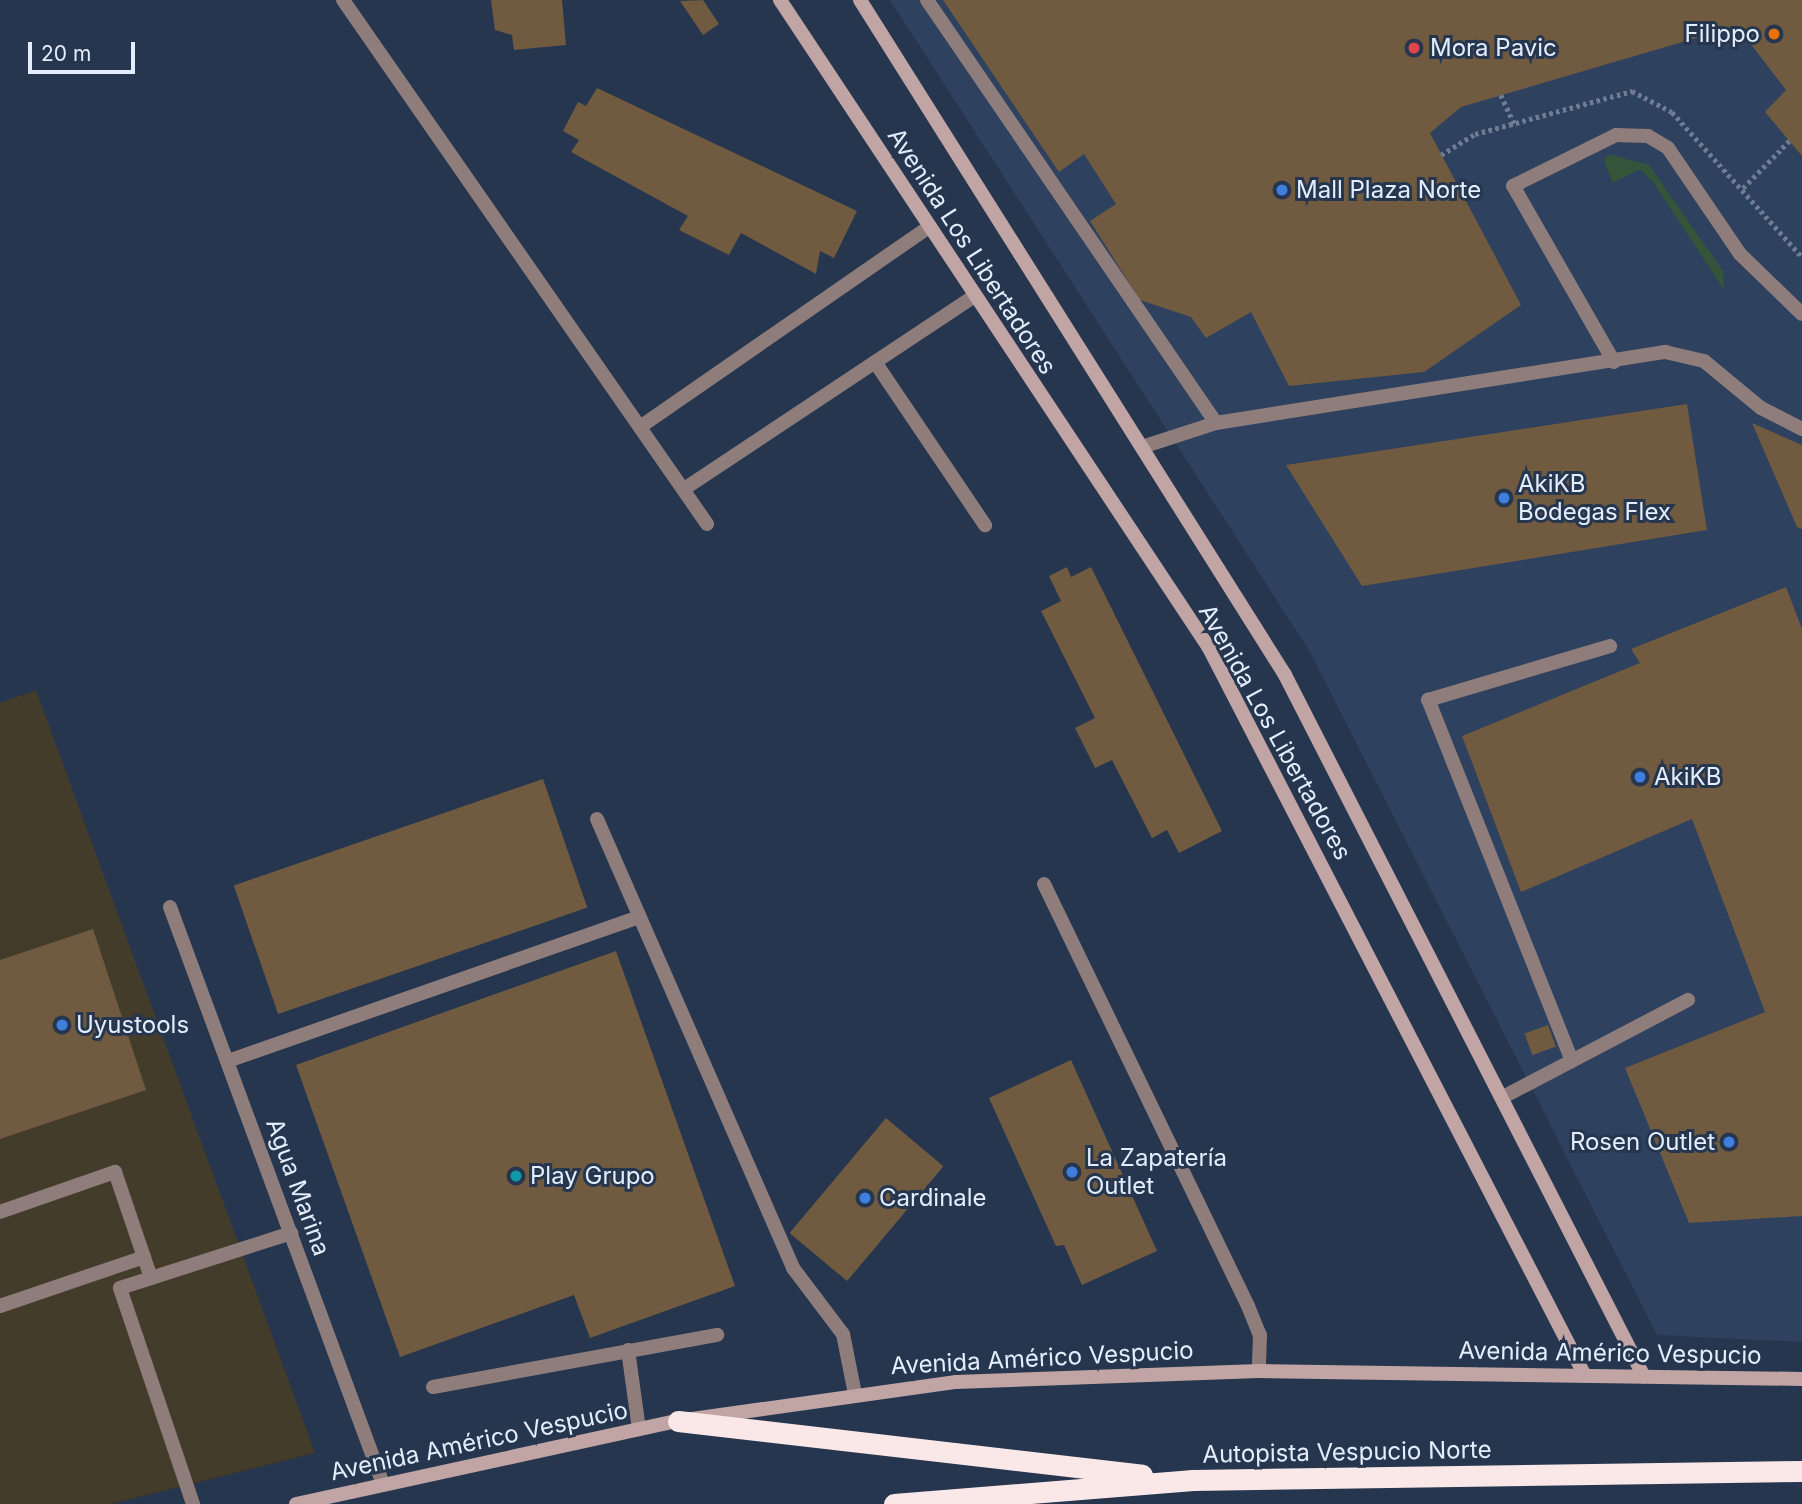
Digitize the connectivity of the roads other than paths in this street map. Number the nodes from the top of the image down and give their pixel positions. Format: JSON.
{"nodes":[{"id":1,"x":343,"y":0,"type":"edge"},
{"id":2,"x":780,"y":0,"type":"edge"},
{"id":3,"x":860,"y":0,"type":"edge"},
{"id":4,"x":927,"y":0,"type":"edge"},
{"id":5,"x":929,"y":227,"type":"junction"},
{"id":6,"x":975,"y":296,"type":"junction"},
{"id":7,"x":1802,"y":314,"type":"edge"},
{"id":8,"x":875,"y":362,"type":"junction"},
{"id":9,"x":1614,"y":362,"type":"junction"},
{"id":10,"x":1216,"y":423,"type":"junction"},
{"id":11,"x":640,"y":427,"type":"junction"},
{"id":12,"x":1802,"y":429,"type":"edge"},
{"id":13,"x":1145,"y":446,"type":"junction"},
{"id":14,"x":684,"y":489,"type":"junction"},
{"id":15,"x":707,"y":524,"type":"dead end"},
{"id":16,"x":985,"y":525,"type":"dead end"},
{"id":17,"x":1609,"y":646,"type":"dead end"},
{"id":18,"x":597,"y":819,"type":"dead end"},
{"id":19,"x":1044,"y":884,"type":"dead end"},
{"id":20,"x":170,"y":907,"type":"dead end"},
{"id":21,"x":640,"y":917,"type":"junction"},
{"id":22,"x":1688,"y":1000,"type":"dead end"},
{"id":23,"x":228,"y":1061,"type":"junction"},
{"id":24,"x":1572,"y":1061,"type":"junction"},
{"id":25,"x":1503,"y":1097,"type":"junction"},
{"id":26,"x":0,"y":1212,"type":"edge"},
{"id":27,"x":291,"y":1233,"type":"junction"},
{"id":28,"x":144,"y":1257,"type":"junction"},
{"id":29,"x":150,"y":1278,"type":"junction"},
{"id":30,"x":0,"y":1306,"type":"edge"},
{"id":31,"x":717,"y":1335,"type":"dead end"},
{"id":32,"x":628,"y":1350,"type":"junction"},
{"id":33,"x":1259,"y":1371,"type":"junction"},
{"id":34,"x":1585,"y":1376,"type":"junction"},
{"id":35,"x":1644,"y":1377,"type":"junction"},
{"id":36,"x":1802,"y":1379,"type":"edge"},
{"id":37,"x":433,"y":1387,"type":"dead end"},
{"id":38,"x":855,"y":1394,"type":"junction"},
{"id":39,"x":678,"y":1421,"type":"junction"},
{"id":40,"x":639,"y":1429,"type":"junction"},
{"id":41,"x":1802,"y":1471,"type":"edge"},
{"id":42,"x":1193,"y":1480,"type":"junction"},
{"id":43,"x":383,"y":1484,"type":"junction"},
{"id":44,"x":193,"y":1504,"type":"edge"},
{"id":45,"x":296,"y":1504,"type":"edge"},
{"id":46,"x":894,"y":1504,"type":"edge"}],
"edges":[{"from":1,"to":11,"type":"street"},
{"from":2,"to":5,"type":"street","name":"Avenida Los Libertadores"},
{"from":3,"to":13,"type":"street","name":"Avenida Los Libertadores"},
{"from":4,"to":10,"type":"street"},
{"from":5,"to":6,"type":"street","name":"Avenida Los Libertadores"},
{"from":5,"to":11,"type":"street"},
{"from":6,"to":8,"type":"street"},
{"from":6,"to":34,"type":"street","name":"Avenida Los Libertadores"},
{"from":7,"to":9,"type":"street"},
{"from":8,"to":14,"type":"street"},
{"from":8,"to":16,"type":"street"},
{"from":9,"to":10,"type":"street"},
{"from":9,"to":12,"type":"street"},
{"from":10,"to":13,"type":"street"},
{"from":11,"to":14,"type":"street"},
{"from":13,"to":25,"type":"street","name":"Avenida Los Libertadores"},
{"from":14,"to":15,"type":"street"},
{"from":17,"to":24,"type":"street"},
{"from":18,"to":21,"type":"street"},
{"from":19,"to":33,"type":"street"},
{"from":20,"to":23,"type":"street","name":"Agua Marina"},
{"from":21,"to":23,"type":"street"},
{"from":21,"to":38,"type":"street"},
{"from":22,"to":24,"type":"street"},
{"from":23,"to":27,"type":"street","name":"Agua Marina"},
{"from":24,"to":25,"type":"street"},
{"from":25,"to":35,"type":"street","name":"Avenida Los Libertadores"},
{"from":26,"to":28,"type":"street"},
{"from":27,"to":29,"type":"street"},
{"from":27,"to":43,"type":"street","name":"Agua Marina"},
{"from":28,"to":29,"type":"street"},
{"from":28,"to":30,"type":"street"},
{"from":29,"to":44,"type":"street"},
{"from":31,"to":32,"type":"street"},
{"from":32,"to":37,"type":"street"},
{"from":32,"to":40,"type":"street"},
{"from":33,"to":34,"type":"street","name":"Avenida Américo Vespucio"},
{"from":33,"to":38,"type":"street","name":"Avenida Américo Vespucio"},
{"from":34,"to":35,"type":"street","name":"Avenida Américo Vespucio"},
{"from":35,"to":36,"type":"street","name":"Avenida Américo Vespucio"},
{"from":38,"to":39,"type":"street","name":"Avenida Américo Vespucio"},
{"from":39,"to":40,"type":"street","name":"Avenida Américo Vespucio"},
{"from":39,"to":42,"type":"highway"},
{"from":40,"to":43,"type":"street","name":"Avenida Américo Vespucio"},
{"from":41,"to":42,"type":"highway","name":"Autopista Vespucio Norte"},
{"from":42,"to":46,"type":"highway","name":"Autopista Vespucio Norte"},
{"from":43,"to":45,"type":"street","name":"Avenida Américo Vespucio"}]}
